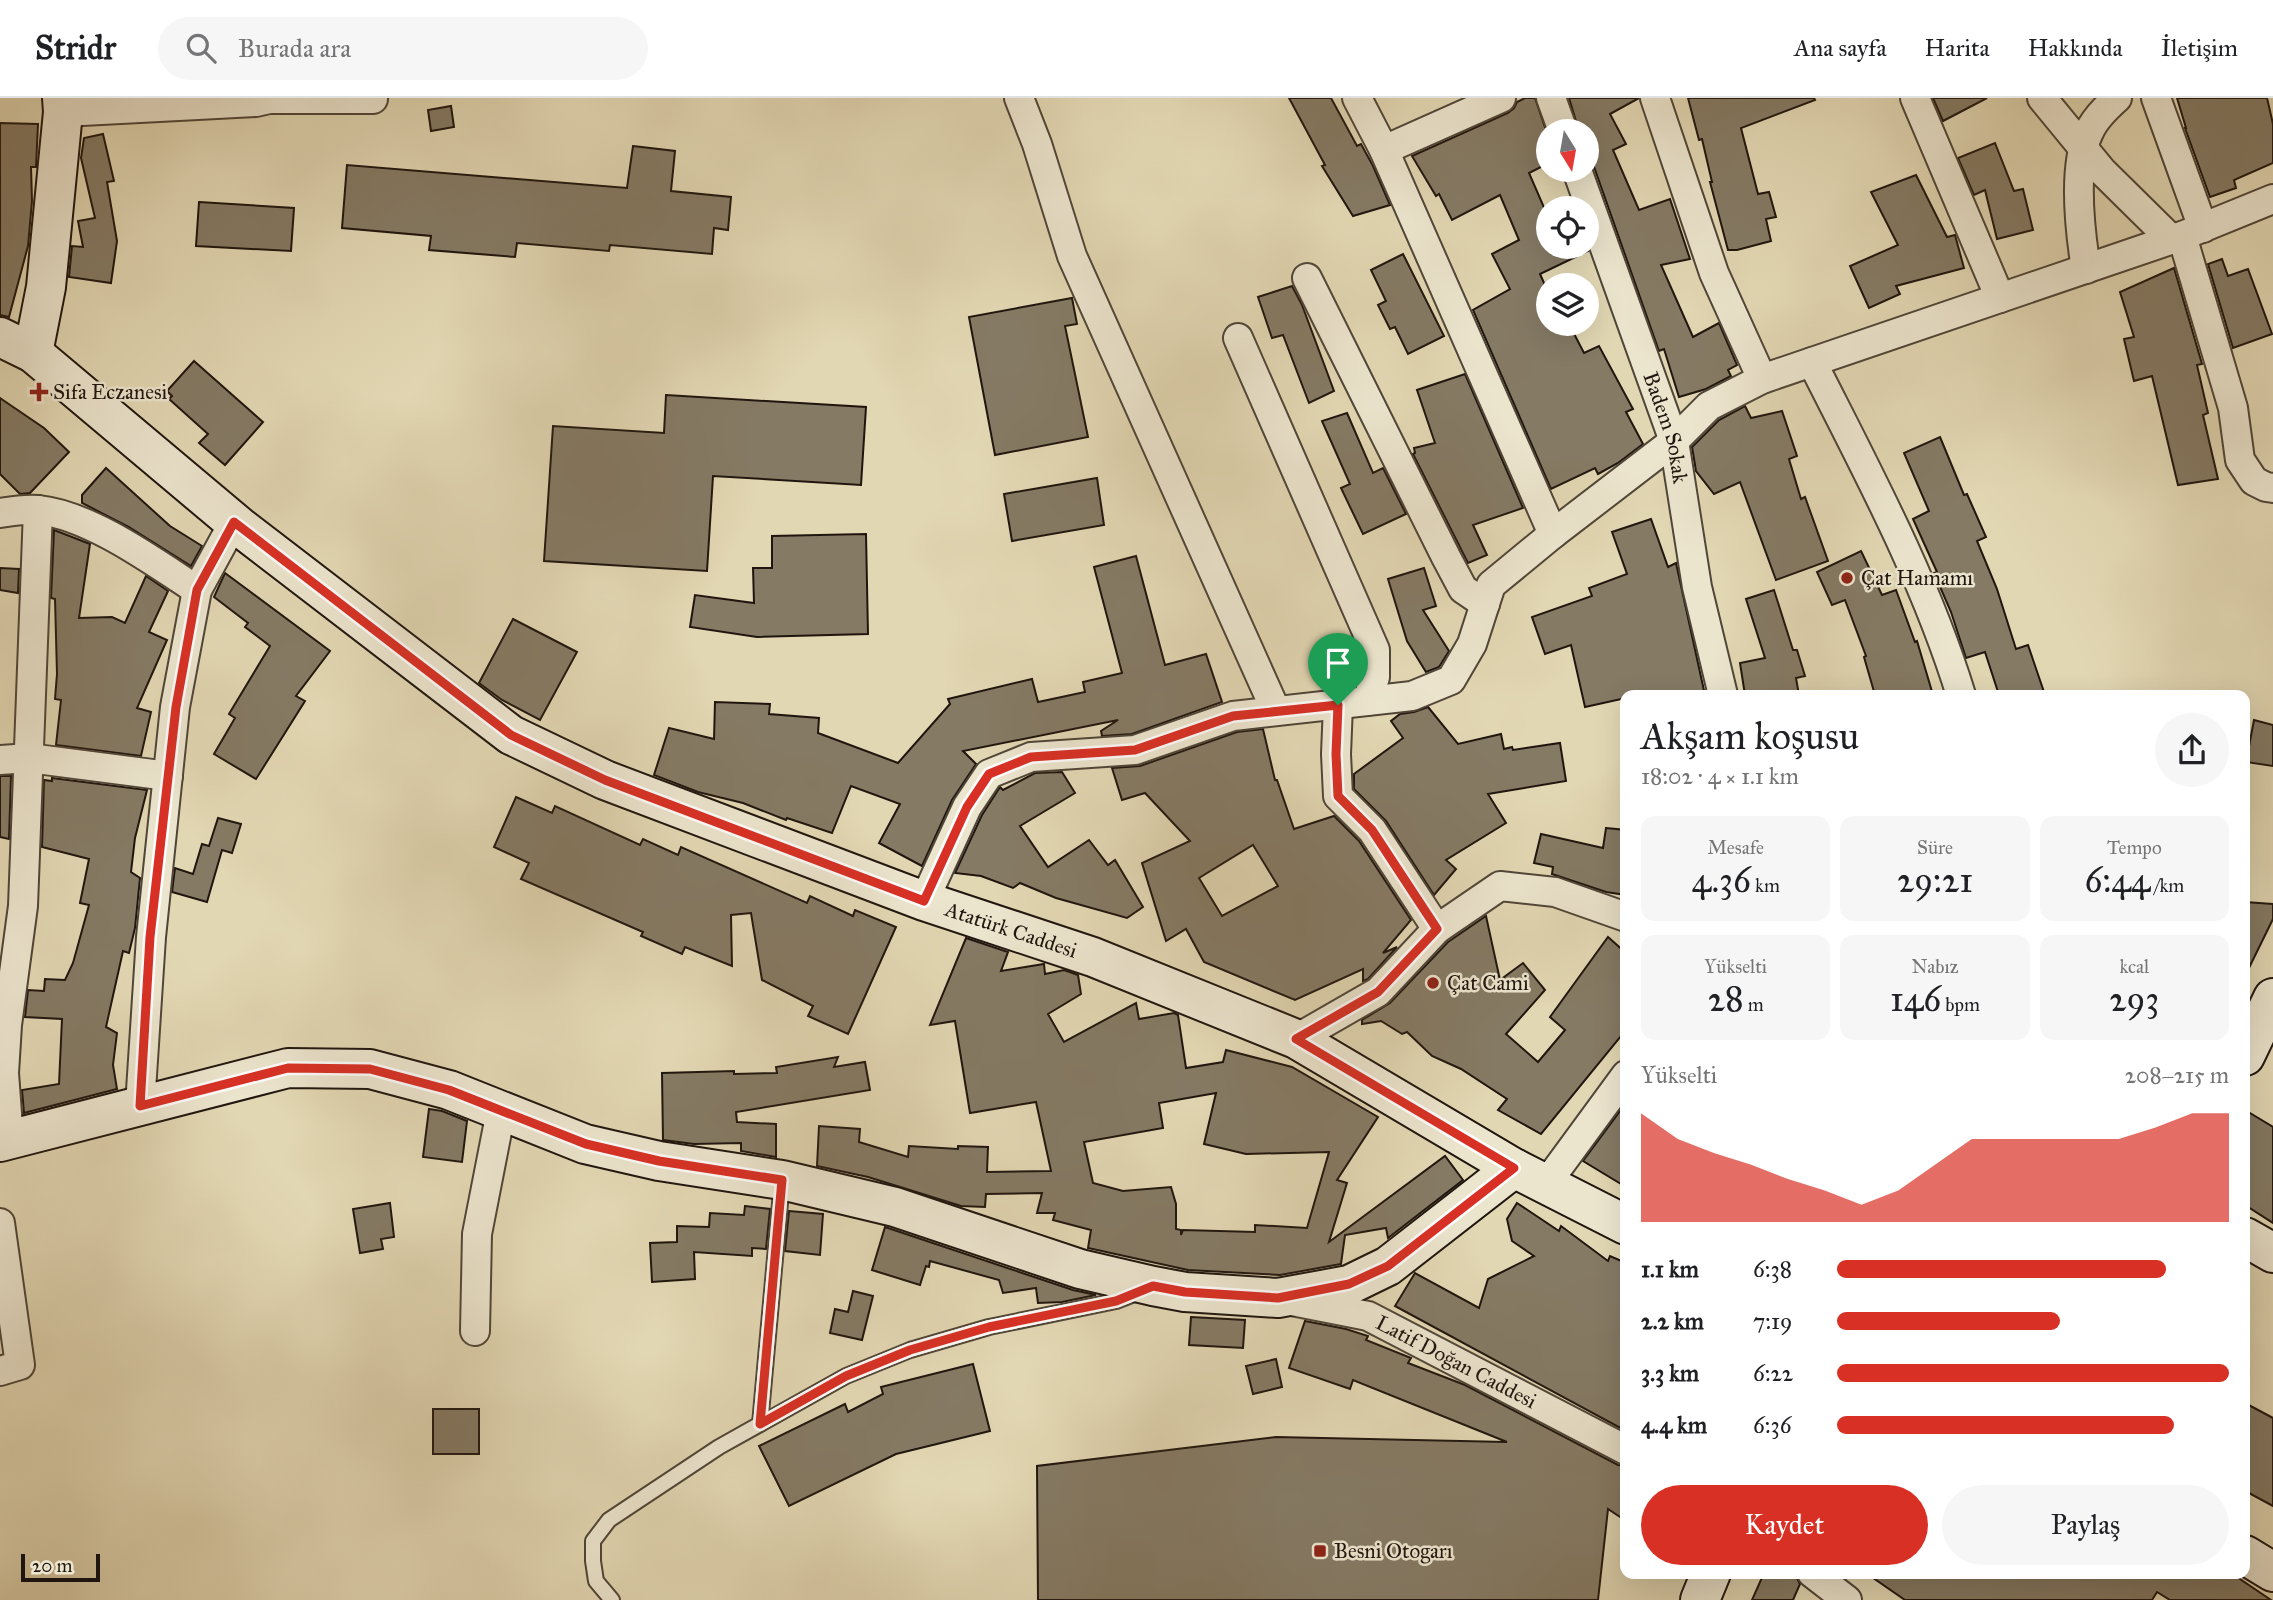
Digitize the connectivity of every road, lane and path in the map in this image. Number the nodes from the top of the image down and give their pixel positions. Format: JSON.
{"nodes":[{"id":1,"x":1019,"y":98,"type":"edge"},
{"id":2,"x":1357,"y":98,"type":"edge"},
{"id":3,"x":1501,"y":98,"type":"edge"},
{"id":4,"x":1551,"y":98,"type":"edge"},
{"id":5,"x":1654,"y":98,"type":"edge"},
{"id":6,"x":1915,"y":98,"type":"edge"},
{"id":7,"x":2042,"y":98,"type":"edge"},
{"id":8,"x":2117,"y":98,"type":"edge"},
{"id":9,"x":2156,"y":98,"type":"edge"},
{"id":10,"x":273,"y":99,"type":"edge"},
{"id":11,"x":373,"y":99,"type":"edge"},
{"id":12,"x":62,"y":105,"type":"edge"},
{"id":13,"x":1559,"y":119,"type":"edge"},
{"id":14,"x":2084,"y":147,"type":"junction"},
{"id":15,"x":1384,"y":150,"type":"junction"},
{"id":16,"x":1581,"y":182,"type":"edge"},
{"id":17,"x":2273,"y":199,"type":"edge"},
{"id":18,"x":2186,"y":234,"type":"junction"},
{"id":19,"x":2086,"y":269,"type":"junction"},
{"id":20,"x":1307,"y":278,"type":"dead end"},
{"id":21,"x":2000,"y":298,"type":"junction"},
{"id":22,"x":1238,"y":338,"type":"dead end"},
{"id":23,"x":16,"y":345,"type":"edge"},
{"id":24,"x":1812,"y":362,"type":"junction"},
{"id":25,"x":1762,"y":379,"type":"junction"},
{"id":26,"x":1674,"y":441,"type":"junction"},
{"id":27,"x":2273,"y":488,"type":"edge"},
{"id":28,"x":38,"y":510,"type":"junction"},
{"id":29,"x":0,"y":513,"type":"edge"},
{"id":30,"x":234,"y":522,"type":"junction"},
{"id":31,"x":1553,"y":534,"type":"junction"},
{"id":32,"x":197,"y":590,"type":"junction"},
{"id":33,"x":1485,"y":604,"type":"junction"},
{"id":34,"x":1722,"y":690,"type":"edge"},
{"id":35,"x":1959,"y":690,"type":"edge"},
{"id":36,"x":1367,"y":701,"type":"junction"},
{"id":37,"x":1338,"y":705,"type":"junction"},
{"id":38,"x":1276,"y":711,"type":"junction"},
{"id":39,"x":29,"y":758,"type":"junction"},
{"id":40,"x":0,"y":760,"type":"edge"},
{"id":41,"x":168,"y":776,"type":"junction"},
{"id":42,"x":12,"y":889,"type":"edge"},
{"id":43,"x":924,"y":901,"type":"junction"},
{"id":44,"x":1620,"y":915,"type":"edge"},
{"id":45,"x":1437,"y":929,"type":"junction"},
{"id":46,"x":2273,"y":998,"type":"edge"},
{"id":47,"x":1296,"y":1039,"type":"junction"},
{"id":48,"x":2250,"y":1046,"type":"edge"},
{"id":49,"x":1620,"y":1081,"type":"edge"},
{"id":50,"x":140,"y":1106,"type":"junction"},
{"id":51,"x":501,"y":1111,"type":"junction"},
{"id":52,"x":5,"y":1141,"type":"edge"},
{"id":53,"x":1530,"y":1176,"type":"junction"},
{"id":54,"x":782,"y":1180,"type":"junction"},
{"id":55,"x":1620,"y":1222,"type":"edge"},
{"id":56,"x":0,"y":1223,"type":"edge"},
{"id":57,"x":2250,"y":1240,"type":"edge"},
{"id":58,"x":2273,"y":1253,"type":"edge"},
{"id":59,"x":1153,"y":1286,"type":"junction"},
{"id":60,"x":1278,"y":1298,"type":"junction"},
{"id":61,"x":475,"y":1331,"type":"dead end"},
{"id":62,"x":0,"y":1371,"type":"edge"},
{"id":63,"x":760,"y":1424,"type":"junction"},
{"id":64,"x":1620,"y":1447,"type":"edge"},
{"id":65,"x":2250,"y":1558,"type":"edge"},
{"id":66,"x":2273,"y":1572,"type":"edge"},
{"id":67,"x":1709,"y":1579,"type":"edge"},
{"id":68,"x":1814,"y":1584,"type":"edge"},
{"id":69,"x":612,"y":1600,"type":"edge"},
{"id":70,"x":1700,"y":1600,"type":"edge"},
{"id":71,"x":1847,"y":1600,"type":"edge"}],
"edges":[{"from":1,"to":38,"type":"street"},
{"from":2,"to":15,"type":"street"},
{"from":3,"to":15,"type":"street"},
{"from":4,"to":13,"type":"street"},
{"from":5,"to":25,"type":"street"},
{"from":6,"to":21,"type":"street"},
{"from":7,"to":14,"type":"street"},
{"from":8,"to":14,"type":"street"},
{"from":9,"to":18,"type":"street"},
{"from":10,"to":11,"type":"street"},
{"from":10,"to":12,"type":"street"},
{"from":12,"to":23,"type":"street"},
{"from":14,"to":18,"type":"street"},
{"from":14,"to":19,"type":"street"},
{"from":15,"to":31,"type":"street"},
{"from":16,"to":26,"type":"street","name":"Badem Sokak"},
{"from":17,"to":18,"type":"street"},
{"from":18,"to":19,"type":"street"},
{"from":18,"to":27,"type":"street"},
{"from":19,"to":21,"type":"street"},
{"from":20,"to":33,"type":"street"},
{"from":21,"to":24,"type":"street"},
{"from":22,"to":36,"type":"street"},
{"from":23,"to":30,"type":"street","name":"Atatürk Caddesi"},
{"from":24,"to":25,"type":"street"},
{"from":24,"to":35,"type":"street"},
{"from":25,"to":26,"type":"street"},
{"from":26,"to":31,"type":"street"},
{"from":26,"to":34,"type":"street","name":"Badem Sokak"},
{"from":28,"to":29,"type":"street"},
{"from":28,"to":32,"type":"street"},
{"from":28,"to":39,"type":"street"},
{"from":30,"to":32,"type":"street"},
{"from":30,"to":43,"type":"street","name":"Atatürk Caddesi"},
{"from":31,"to":33,"type":"street"},
{"from":32,"to":41,"type":"street"},
{"from":33,"to":36,"type":"street"},
{"from":36,"to":37,"type":"street"},
{"from":37,"to":38,"type":"street"},
{"from":37,"to":45,"type":"street"},
{"from":38,"to":43,"type":"street"},
{"from":39,"to":40,"type":"street"},
{"from":39,"to":41,"type":"street"},
{"from":39,"to":42,"type":"street"},
{"from":41,"to":50,"type":"street"},
{"from":42,"to":52,"type":"street"},
{"from":43,"to":47,"type":"street","name":"Atatürk Caddesi"},
{"from":44,"to":45,"type":"street"},
{"from":45,"to":47,"type":"street"},
{"from":46,"to":48,"type":"street"},
{"from":47,"to":53,"type":"street","name":"Atatürk Caddesi"},
{"from":49,"to":53,"type":"street"},
{"from":50,"to":51,"type":"street"},
{"from":50,"to":52,"type":"street"},
{"from":51,"to":54,"type":"street"},
{"from":51,"to":61,"type":"street"},
{"from":53,"to":55,"type":"street","name":"Atatürk Caddesi"},
{"from":53,"to":60,"type":"street"},
{"from":54,"to":59,"type":"street"},
{"from":54,"to":63,"type":"lane"},
{"from":56,"to":62,"type":"street"},
{"from":57,"to":58,"type":"street"},
{"from":59,"to":60,"type":"street"},
{"from":59,"to":63,"type":"lane"},
{"from":60,"to":64,"type":"street","name":"Latif Doğan Caddesi"},
{"from":63,"to":69,"type":"lane"},
{"from":65,"to":66,"type":"street"},
{"from":67,"to":70,"type":"street"},
{"from":68,"to":71,"type":"street"}]}
